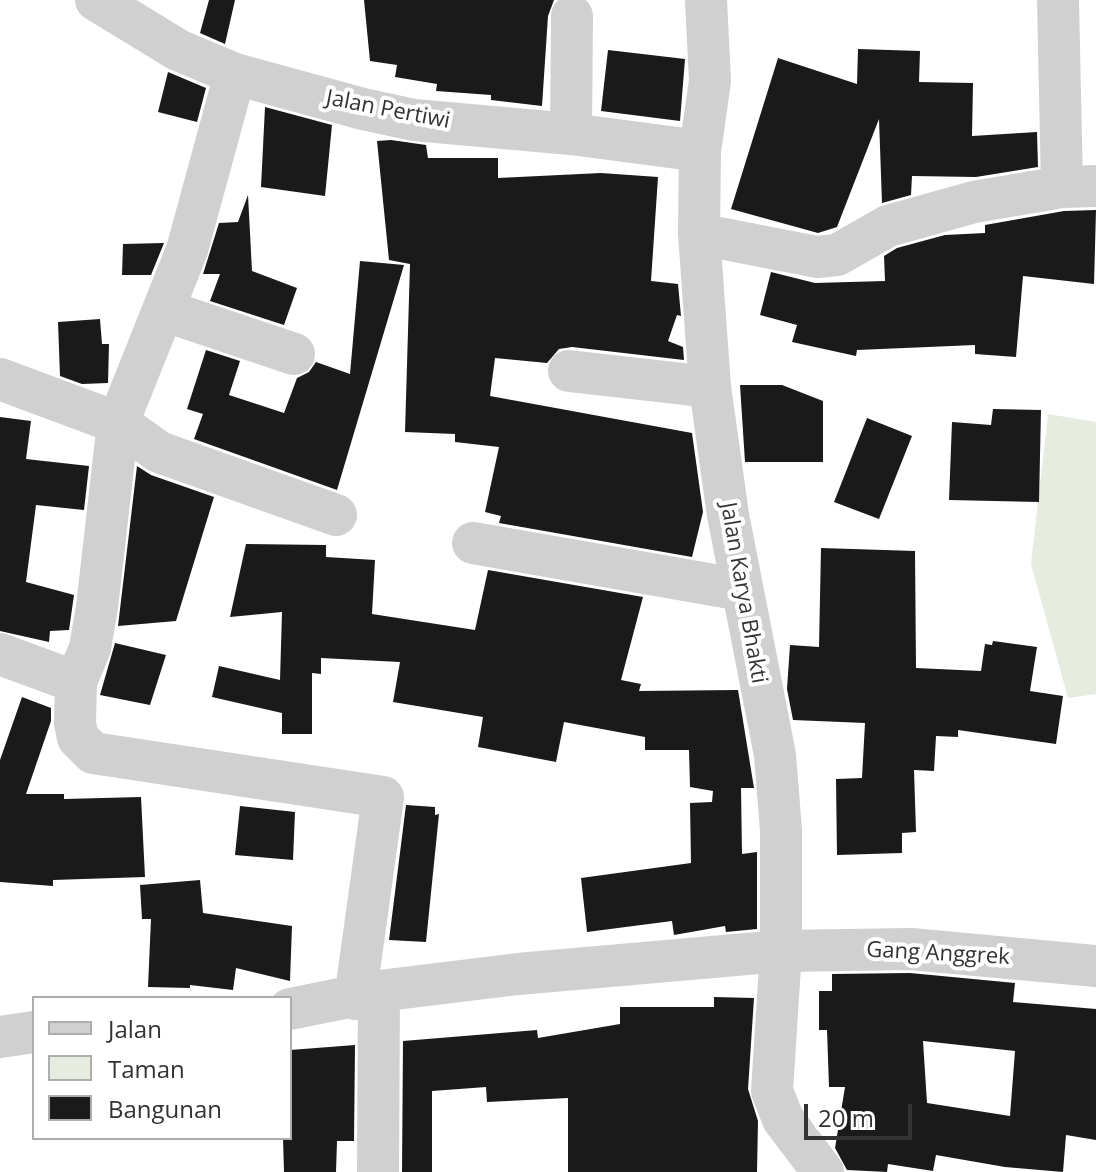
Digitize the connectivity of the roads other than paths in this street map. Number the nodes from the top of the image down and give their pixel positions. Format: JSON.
{"nodes":[{"id":1,"x":96,"y":0,"type":"edge"},
{"id":2,"x":706,"y":0,"type":"edge"},
{"id":3,"x":1058,"y":0,"type":"edge"},
{"id":4,"x":572,"y":16,"type":"dead end"},
{"id":5,"x":235,"y":74,"type":"junction"},
{"id":6,"x":571,"y":134,"type":"junction"},
{"id":7,"x":700,"y":151,"type":"junction"},
{"id":8,"x":1079,"y":186,"type":"edge"},
{"id":9,"x":699,"y":234,"type":"junction"},
{"id":10,"x":163,"y":310,"type":"junction"},
{"id":11,"x":294,"y":354,"type":"dead end"},
{"id":12,"x":569,"y":371,"type":"dead end"},
{"id":13,"x":0,"y":379,"type":"edge"},
{"id":14,"x":710,"y":387,"type":"junction"},
{"id":15,"x":118,"y":423,"type":"junction"},
{"id":16,"x":336,"y":515,"type":"dead end"},
{"id":17,"x":473,"y":543,"type":"dead end"},
{"id":18,"x":742,"y":590,"type":"junction"},
{"id":19,"x":0,"y":654,"type":"edge"},
{"id":20,"x":76,"y":682,"type":"junction"},
{"id":21,"x":781,"y":951,"type":"junction"},
{"id":22,"x":1096,"y":966,"type":"edge"},
{"id":23,"x":367,"y":995,"type":"junction"},
{"id":24,"x":292,"y":1009,"type":"edge"},
{"id":25,"x":32,"y":1032,"type":"edge"},
{"id":26,"x":0,"y":1037,"type":"edge"},
{"id":27,"x":378,"y":1172,"type":"edge"},
{"id":28,"x":823,"y":1172,"type":"edge"}],
"edges":[{"from":1,"to":5,"type":"street","name":"Jalan Pertiwi"},
{"from":2,"to":7,"type":"street","name":"Jalan Karya Bhakti"},
{"from":3,"to":8,"type":"street"},
{"from":4,"to":6,"type":"street"},
{"from":5,"to":6,"type":"street","name":"Jalan Pertiwi"},
{"from":5,"to":10,"type":"street"},
{"from":6,"to":7,"type":"street","name":"Jalan Pertiwi"},
{"from":7,"to":9,"type":"street","name":"Jalan Karya Bhakti"},
{"from":8,"to":9,"type":"street"},
{"from":9,"to":14,"type":"street","name":"Jalan Karya Bhakti"},
{"from":10,"to":11,"type":"street"},
{"from":10,"to":15,"type":"street"},
{"from":12,"to":14,"type":"street"},
{"from":13,"to":15,"type":"street"},
{"from":14,"to":18,"type":"street","name":"Jalan Karya Bhakti"},
{"from":15,"to":16,"type":"street"},
{"from":15,"to":20,"type":"street"},
{"from":17,"to":18,"type":"street"},
{"from":18,"to":21,"type":"street","name":"Jalan Karya Bhakti"},
{"from":19,"to":20,"type":"street"},
{"from":20,"to":23,"type":"street"},
{"from":21,"to":22,"type":"street","name":"Gang Anggrek"},
{"from":21,"to":23,"type":"street","name":"Gang Anggrek"},
{"from":21,"to":28,"type":"street","name":"Jalan Karya Bhakti"},
{"from":23,"to":24,"type":"street","name":"Gang Anggrek"},
{"from":23,"to":27,"type":"street"},
{"from":25,"to":26,"type":"street"}]}
